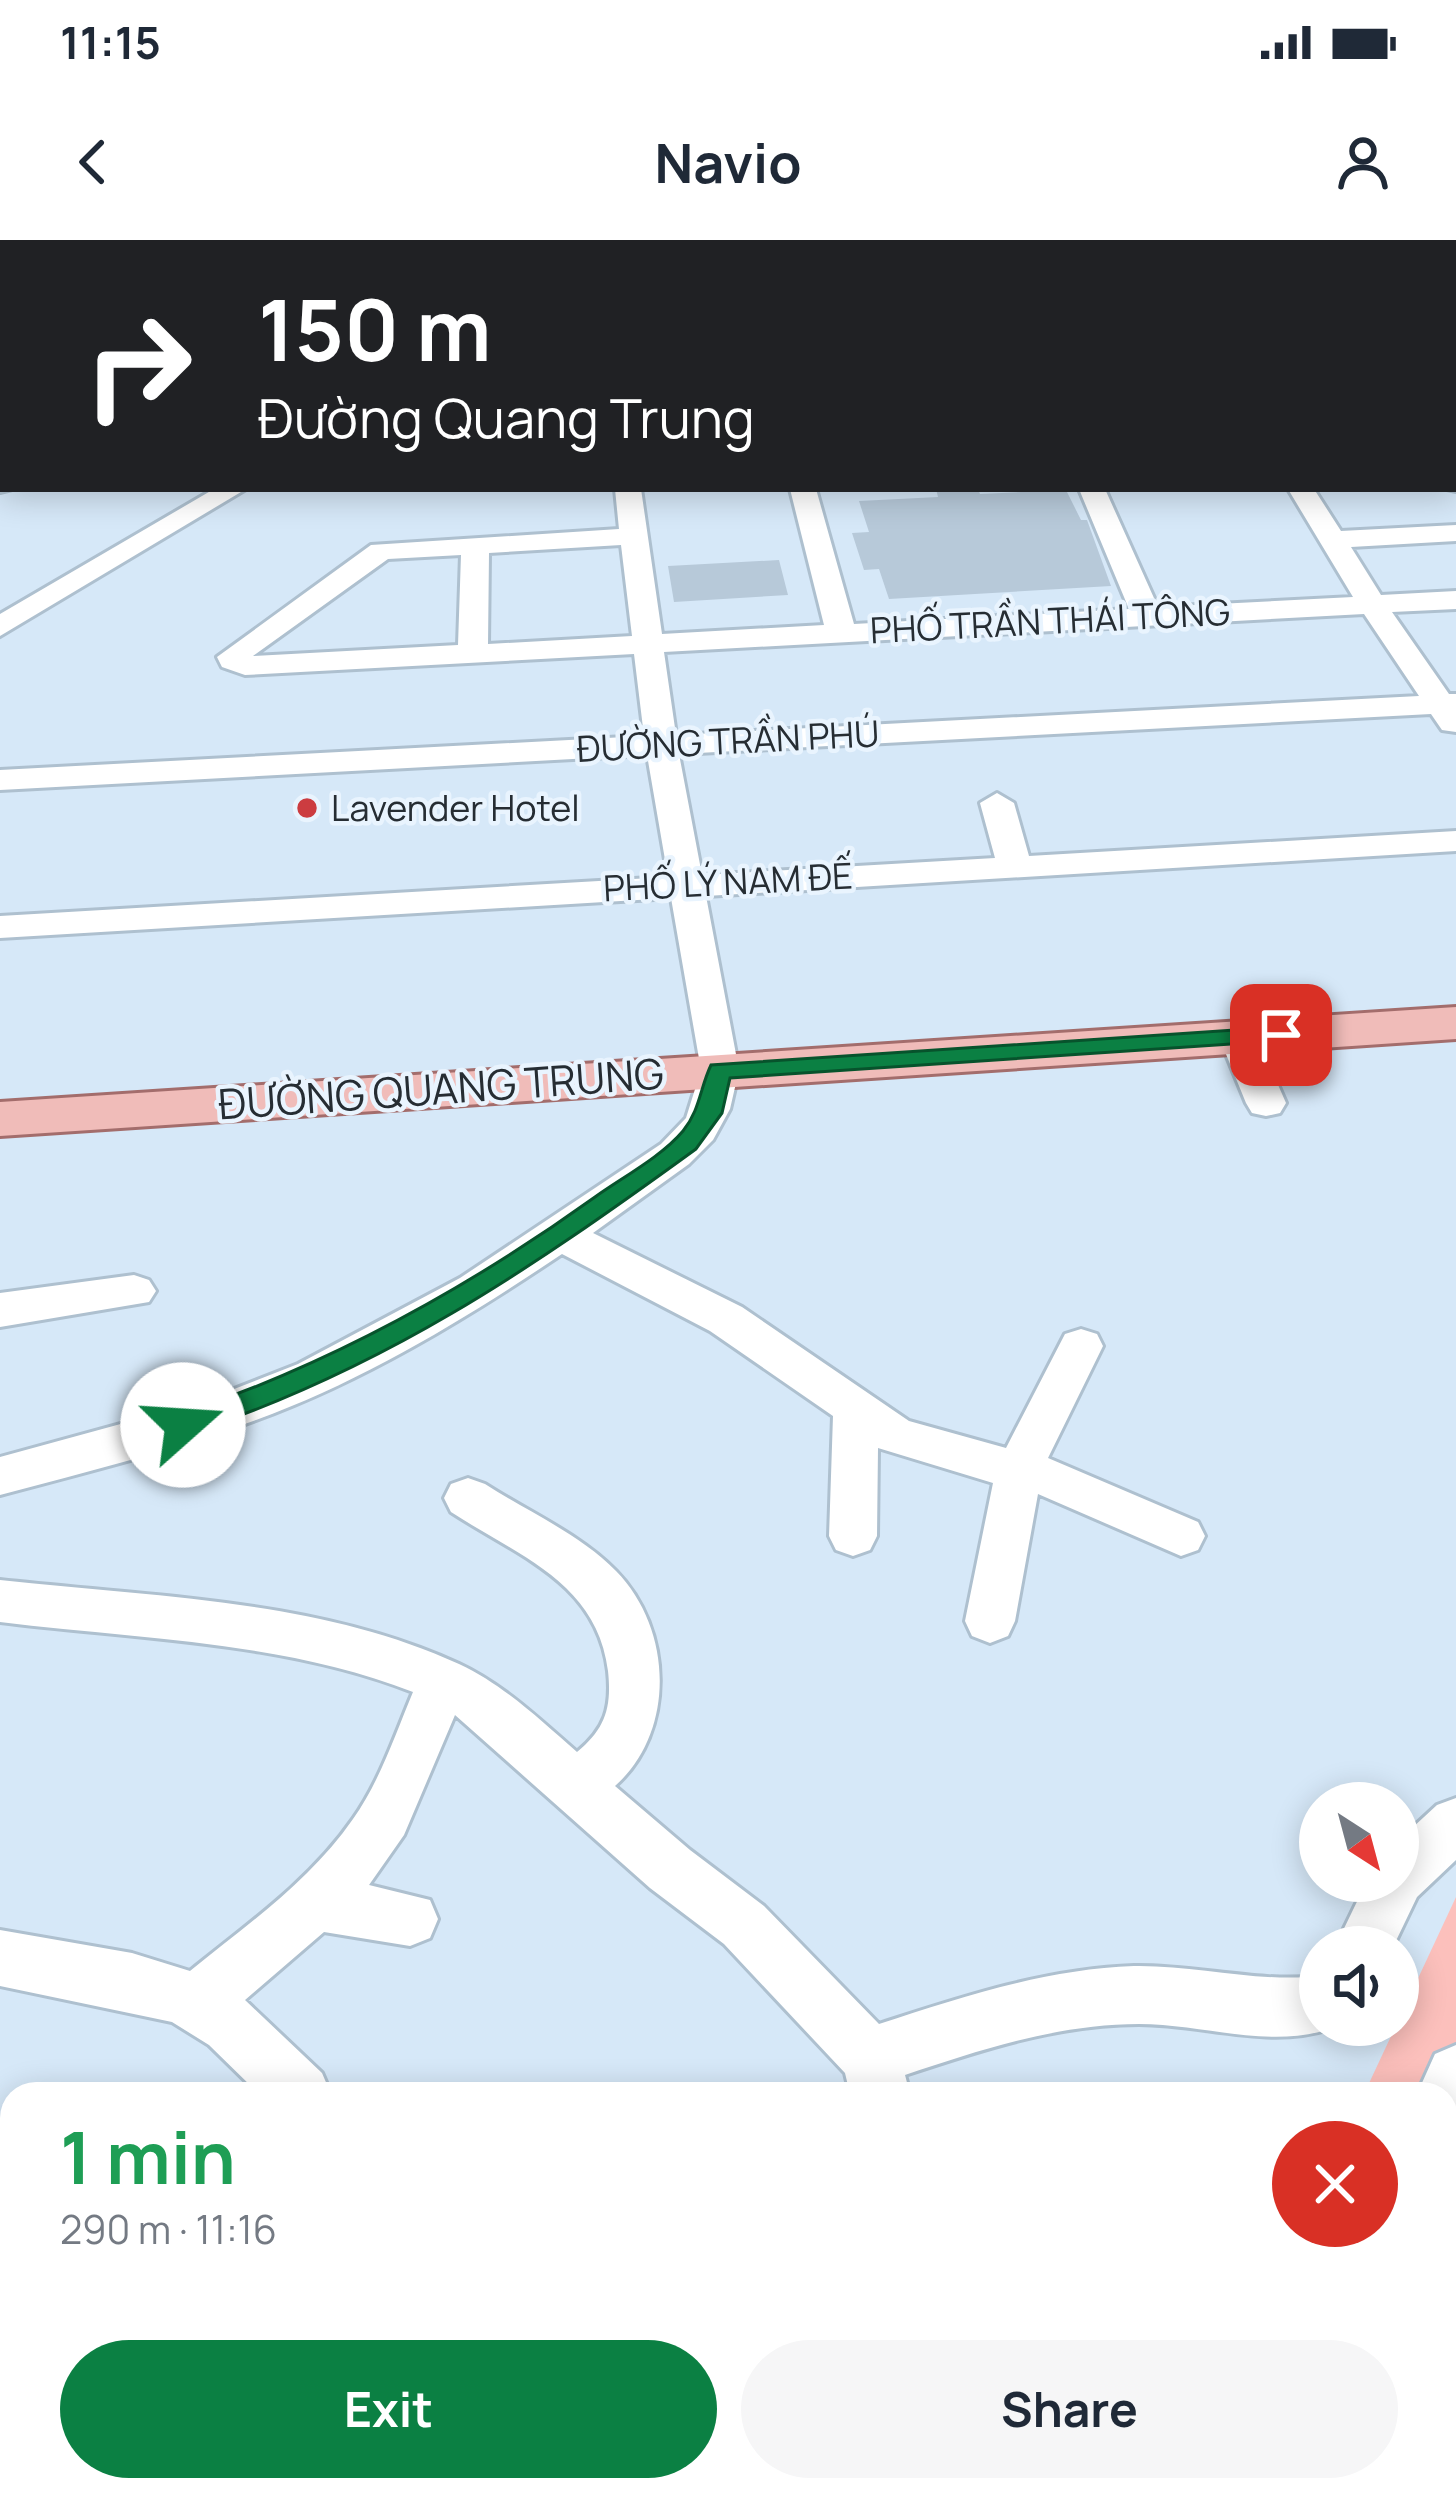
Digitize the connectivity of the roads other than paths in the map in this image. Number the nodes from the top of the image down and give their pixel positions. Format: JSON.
{"nodes":[{"id":1,"x":227,"y":492,"type":"edge"},
{"id":2,"x":628,"y":492,"type":"edge"},
{"id":3,"x":804,"y":492,"type":"edge"},
{"id":4,"x":1093,"y":492,"type":"edge"},
{"id":5,"x":1303,"y":492,"type":"edge"},
{"id":6,"x":1456,"y":533,"type":"edge"},
{"id":7,"x":635,"y":536,"type":"junction"},
{"id":8,"x":1332,"y":540,"type":"junction"},
{"id":9,"x":475,"y":545,"type":"junction"},
{"id":10,"x":324,"y":592,"type":"junction"},
{"id":11,"x":1456,"y":600,"type":"edge"},
{"id":12,"x":1372,"y":604,"type":"junction"},
{"id":13,"x":1147,"y":616,"type":"junction"},
{"id":14,"x":0,"y":627,"type":"edge"},
{"id":15,"x":841,"y":632,"type":"junction"},
{"id":16,"x":645,"y":642,"type":"junction"},
{"id":17,"x":472,"y":652,"type":"junction"},
{"id":18,"x":326,"y":661,"type":"junction"},
{"id":19,"x":1451,"y":711,"type":"edge"},
{"id":20,"x":661,"y":744,"type":"junction"},
{"id":21,"x":0,"y":780,"type":"edge"},
{"id":22,"x":997,"y":802,"type":"dead end"},
{"id":23,"x":1456,"y":841,"type":"edge"},
{"id":24,"x":1015,"y":866,"type":"junction"},
{"id":25,"x":685,"y":884,"type":"junction"},
{"id":26,"x":0,"y":927,"type":"edge"},
{"id":27,"x":1456,"y":1023,"type":"edge"},
{"id":28,"x":1238,"y":1037,"type":"junction"},
{"id":29,"x":720,"y":1070,"type":"junction"},
{"id":30,"x":1266,"y":1103,"type":"dead end"},
{"id":31,"x":0,"y":1119,"type":"edge"},
{"id":32,"x":560,"y":1235,"type":"junction"},
{"id":33,"x":134,"y":1292,"type":"dead end"},
{"id":34,"x":0,"y":1310,"type":"edge"},
{"id":35,"x":1081,"y":1346,"type":"dead end"},
{"id":36,"x":856,"y":1411,"type":"junction"},
{"id":37,"x":1019,"y":1469,"type":"junction"},
{"id":38,"x":0,"y":1476,"type":"edge"},
{"id":39,"x":468,"y":1498,"type":"dead end"},
{"id":40,"x":853,"y":1536,"type":"dead end"},
{"id":41,"x":1181,"y":1536,"type":"dead end"},
{"id":42,"x":0,"y":1600,"type":"edge"},
{"id":43,"x":990,"y":1621,"type":"dead end"},
{"id":44,"x":443,"y":1681,"type":"junction"},
{"id":45,"x":574,"y":1787,"type":"junction"},
{"id":46,"x":1456,"y":1823,"type":"edge"},
{"id":47,"x":1419,"y":1859,"type":"edge"},
{"id":48,"x":312,"y":1903,"type":"junction"},
{"id":49,"x":410,"y":1919,"type":"dead end"},
{"id":50,"x":0,"y":1958,"type":"edge"},
{"id":51,"x":197,"y":2002,"type":"junction"},
{"id":52,"x":1299,"y":2006,"type":"edge"},
{"id":53,"x":875,"y":2076,"type":"edge"},
{"id":54,"x":289,"y":2082,"type":"edge"}],
"edges":[{"from":1,"to":14,"type":"street"},
{"from":2,"to":7,"type":"street"},
{"from":3,"to":15,"type":"street"},
{"from":4,"to":13,"type":"street"},
{"from":5,"to":8,"type":"street"},
{"from":6,"to":8,"type":"street"},
{"from":7,"to":9,"type":"street"},
{"from":7,"to":16,"type":"street"},
{"from":8,"to":12,"type":"street"},
{"from":9,"to":10,"type":"street"},
{"from":9,"to":17,"type":"street"},
{"from":10,"to":18,"type":"street"},
{"from":10,"to":18,"type":"street","name":"PHỐ TRẦN THÁI TÔNG"},
{"from":11,"to":12,"type":"street","name":"PHỐ TRẦN THÁI TÔNG"},
{"from":12,"to":13,"type":"street","name":"PHỐ TRẦN THÁI TÔNG"},
{"from":12,"to":19,"type":"street"},
{"from":13,"to":15,"type":"street","name":"PHỐ TRẦN THÁI TÔNG"},
{"from":15,"to":16,"type":"street","name":"PHỐ TRẦN THÁI TÔNG"},
{"from":16,"to":17,"type":"street","name":"PHỐ TRẦN THÁI TÔNG"},
{"from":16,"to":20,"type":"street"},
{"from":17,"to":18,"type":"street","name":"PHỐ TRẦN THÁI TÔNG"},
{"from":19,"to":20,"type":"street","name":"ĐƯỜNG TRẦN PHÚ"},
{"from":20,"to":21,"type":"street","name":"ĐƯỜNG TRẦN PHÚ"},
{"from":20,"to":25,"type":"street"},
{"from":22,"to":24,"type":"street"},
{"from":23,"to":24,"type":"street","name":"PHỐ LÝ NAM ĐẾ"},
{"from":24,"to":25,"type":"street","name":"PHỐ LÝ NAM ĐẾ"},
{"from":25,"to":26,"type":"street","name":"PHỐ LÝ NAM ĐẾ"},
{"from":25,"to":29,"type":"street"},
{"from":27,"to":28,"type":"main road","name":"ĐƯỜNG QUANG TRUNG"},
{"from":28,"to":29,"type":"main road","name":"ĐƯỜNG QUANG TRUNG"},
{"from":28,"to":30,"type":"street"},
{"from":29,"to":31,"type":"main road","name":"ĐƯỜNG QUANG TRUNG"},
{"from":29,"to":32,"type":"street"},
{"from":32,"to":36,"type":"street"},
{"from":32,"to":38,"type":"street"},
{"from":33,"to":34,"type":"street"},
{"from":35,"to":37,"type":"street"},
{"from":36,"to":37,"type":"street"},
{"from":36,"to":40,"type":"street"},
{"from":37,"to":41,"type":"street"},
{"from":37,"to":43,"type":"street"},
{"from":39,"to":45,"type":"street"},
{"from":42,"to":44,"type":"street"},
{"from":44,"to":45,"type":"street"},
{"from":44,"to":48,"type":"street"},
{"from":45,"to":53,"type":"street"},
{"from":46,"to":47,"type":"street"},
{"from":48,"to":49,"type":"street"},
{"from":48,"to":51,"type":"street"},
{"from":50,"to":51,"type":"street"},
{"from":51,"to":54,"type":"street"},
{"from":52,"to":53,"type":"street"}]}
